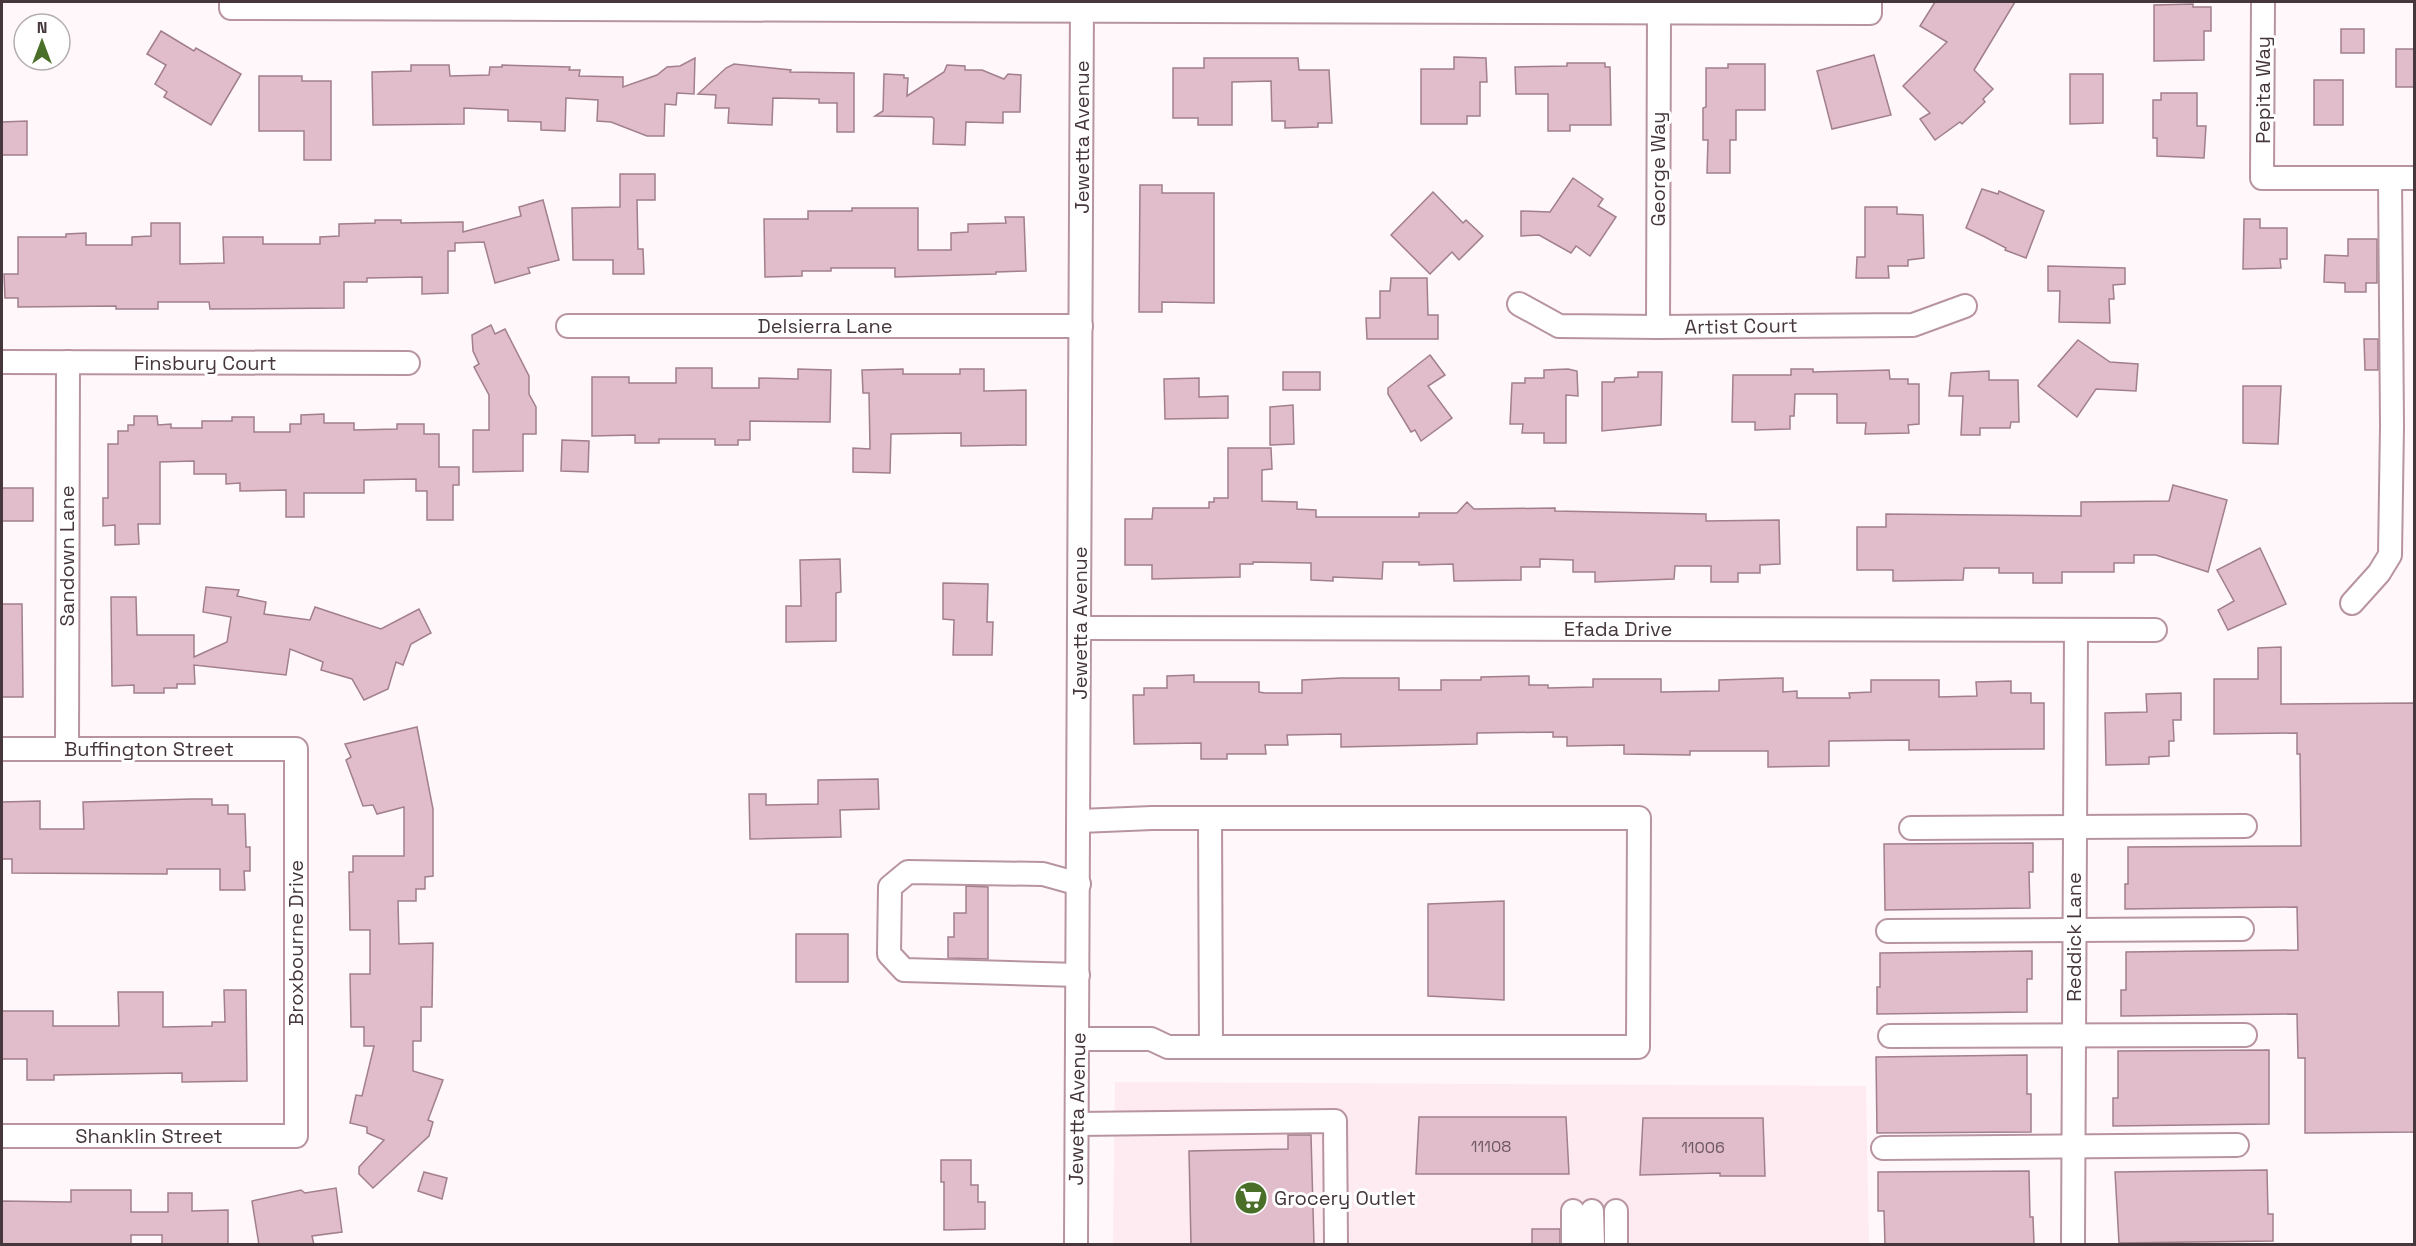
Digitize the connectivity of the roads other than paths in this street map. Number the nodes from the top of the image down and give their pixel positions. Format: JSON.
{"nodes":[{"id":1,"x":2263,"y":2,"type":"edge"},
{"id":2,"x":231,"y":4,"type":"edge"},
{"id":3,"x":1082,"y":6,"type":"edge"},
{"id":4,"x":1437,"y":6,"type":"edge"},
{"id":5,"x":1870,"y":7,"type":"edge"},
{"id":6,"x":1659,"y":12,"type":"junction"},
{"id":7,"x":2390,"y":178,"type":"junction"},
{"id":8,"x":2415,"y":178,"type":"edge"},
{"id":9,"x":1519,"y":304,"type":"dead end"},
{"id":10,"x":1965,"y":306,"type":"dead end"},
{"id":11,"x":568,"y":326,"type":"dead end"},
{"id":12,"x":1081,"y":326,"type":"junction"},
{"id":13,"x":1658,"y":327,"type":"junction"},
{"id":14,"x":2,"y":362,"type":"edge"},
{"id":15,"x":68,"y":362,"type":"junction"},
{"id":16,"x":408,"y":363,"type":"dead end"},
{"id":17,"x":2352,"y":603,"type":"dead end"},
{"id":18,"x":1080,"y":628,"type":"junction"},
{"id":19,"x":2076,"y":630,"type":"junction"},
{"id":20,"x":2155,"y":630,"type":"dead end"},
{"id":21,"x":2,"y":749,"type":"edge"},
{"id":22,"x":67,"y":749,"type":"junction"},
{"id":23,"x":296,"y":749,"type":"joint"},
{"id":24,"x":1210,"y":818,"type":"junction"},
{"id":25,"x":1080,"y":821,"type":"junction"},
{"id":26,"x":2074,"y":826,"type":"junction"},
{"id":27,"x":2245,"y":826,"type":"dead end"},
{"id":28,"x":1911,"y":828,"type":"dead end"},
{"id":29,"x":1079,"y":884,"type":"junction"},
{"id":30,"x":2074,"y":929,"type":"junction"},
{"id":31,"x":2242,"y":929,"type":"dead end"},
{"id":32,"x":1888,"y":931,"type":"dead end"},
{"id":33,"x":1078,"y":975,"type":"junction"},
{"id":34,"x":2073,"y":1035,"type":"junction"},
{"id":35,"x":2245,"y":1035,"type":"dead end"},
{"id":36,"x":1890,"y":1036,"type":"dead end"},
{"id":37,"x":1078,"y":1039,"type":"junction"},
{"id":38,"x":1211,"y":1047,"type":"junction"},
{"id":39,"x":1077,"y":1124,"type":"junction"},
{"id":40,"x":2,"y":1136,"type":"edge"},
{"id":41,"x":296,"y":1136,"type":"joint"},
{"id":42,"x":2237,"y":1145,"type":"dead end"},
{"id":43,"x":2072,"y":1147,"type":"junction"},
{"id":44,"x":1883,"y":1148,"type":"dead end"},
{"id":45,"x":1616,"y":1211,"type":"dead end"},
{"id":46,"x":1076,"y":1245,"type":"edge"},
{"id":47,"x":1336,"y":1245,"type":"edge"},
{"id":48,"x":1573,"y":1245,"type":"edge"},
{"id":49,"x":1593,"y":1245,"type":"edge"},
{"id":50,"x":1616,"y":1245,"type":"edge"},
{"id":51,"x":2073,"y":1245,"type":"edge"}],
"edges":[{"from":1,"to":7,"type":"street","name":"Pepita Way"},
{"from":2,"to":3,"type":"street"},
{"from":3,"to":4,"type":"street"},
{"from":3,"to":12,"type":"street","name":"Jewetta Avenue"},
{"from":4,"to":6,"type":"street"},
{"from":5,"to":6,"type":"street"},
{"from":6,"to":13,"type":"street","name":"George Way"},
{"from":7,"to":8,"type":"street"},
{"from":7,"to":17,"type":"street"},
{"from":9,"to":13,"type":"street","name":"Artist Court"},
{"from":10,"to":13,"type":"street","name":"Artist Court"},
{"from":11,"to":12,"type":"street","name":"Delsierra Lane"},
{"from":12,"to":18,"type":"street","name":"Jewetta Avenue"},
{"from":14,"to":15,"type":"street","name":"Finsbury Court"},
{"from":15,"to":16,"type":"street","name":"Finsbury Court"},
{"from":15,"to":22,"type":"street","name":"Sandown Lane"},
{"from":18,"to":19,"type":"street","name":"Efada Drive"},
{"from":18,"to":25,"type":"street","name":"Jewetta Avenue"},
{"from":19,"to":20,"type":"street","name":"Efada Drive"},
{"from":19,"to":26,"type":"street","name":"Reddick Lane"},
{"from":21,"to":22,"type":"street","name":"Buffington Street"},
{"from":22,"to":23,"type":"street","name":"Buffington Street"},
{"from":23,"to":41,"type":"street","name":"Broxbourne Drive"},
{"from":24,"to":25,"type":"street"},
{"from":24,"to":38,"type":"street"},
{"from":24,"to":38,"type":"street"},
{"from":25,"to":29,"type":"street","name":"Jewetta Avenue"},
{"from":26,"to":27,"type":"street"},
{"from":26,"to":28,"type":"street"},
{"from":26,"to":30,"type":"street","name":"Reddick Lane"},
{"from":29,"to":33,"type":"street","name":"Jewetta Avenue"},
{"from":29,"to":33,"type":"street"},
{"from":30,"to":31,"type":"street"},
{"from":30,"to":32,"type":"street"},
{"from":30,"to":34,"type":"street","name":"Reddick Lane"},
{"from":33,"to":37,"type":"street","name":"Jewetta Avenue"},
{"from":34,"to":35,"type":"street"},
{"from":34,"to":36,"type":"street"},
{"from":34,"to":43,"type":"street","name":"Reddick Lane"},
{"from":37,"to":38,"type":"street"},
{"from":37,"to":39,"type":"street","name":"Jewetta Avenue"},
{"from":39,"to":46,"type":"street","name":"Jewetta Avenue"},
{"from":39,"to":47,"type":"street"},
{"from":40,"to":41,"type":"street","name":"Shanklin Street"},
{"from":42,"to":43,"type":"street"},
{"from":43,"to":44,"type":"street"},
{"from":43,"to":51,"type":"street","name":"Reddick Lane"},
{"from":45,"to":50,"type":"street"},
{"from":48,"to":49,"type":"street"}]}
